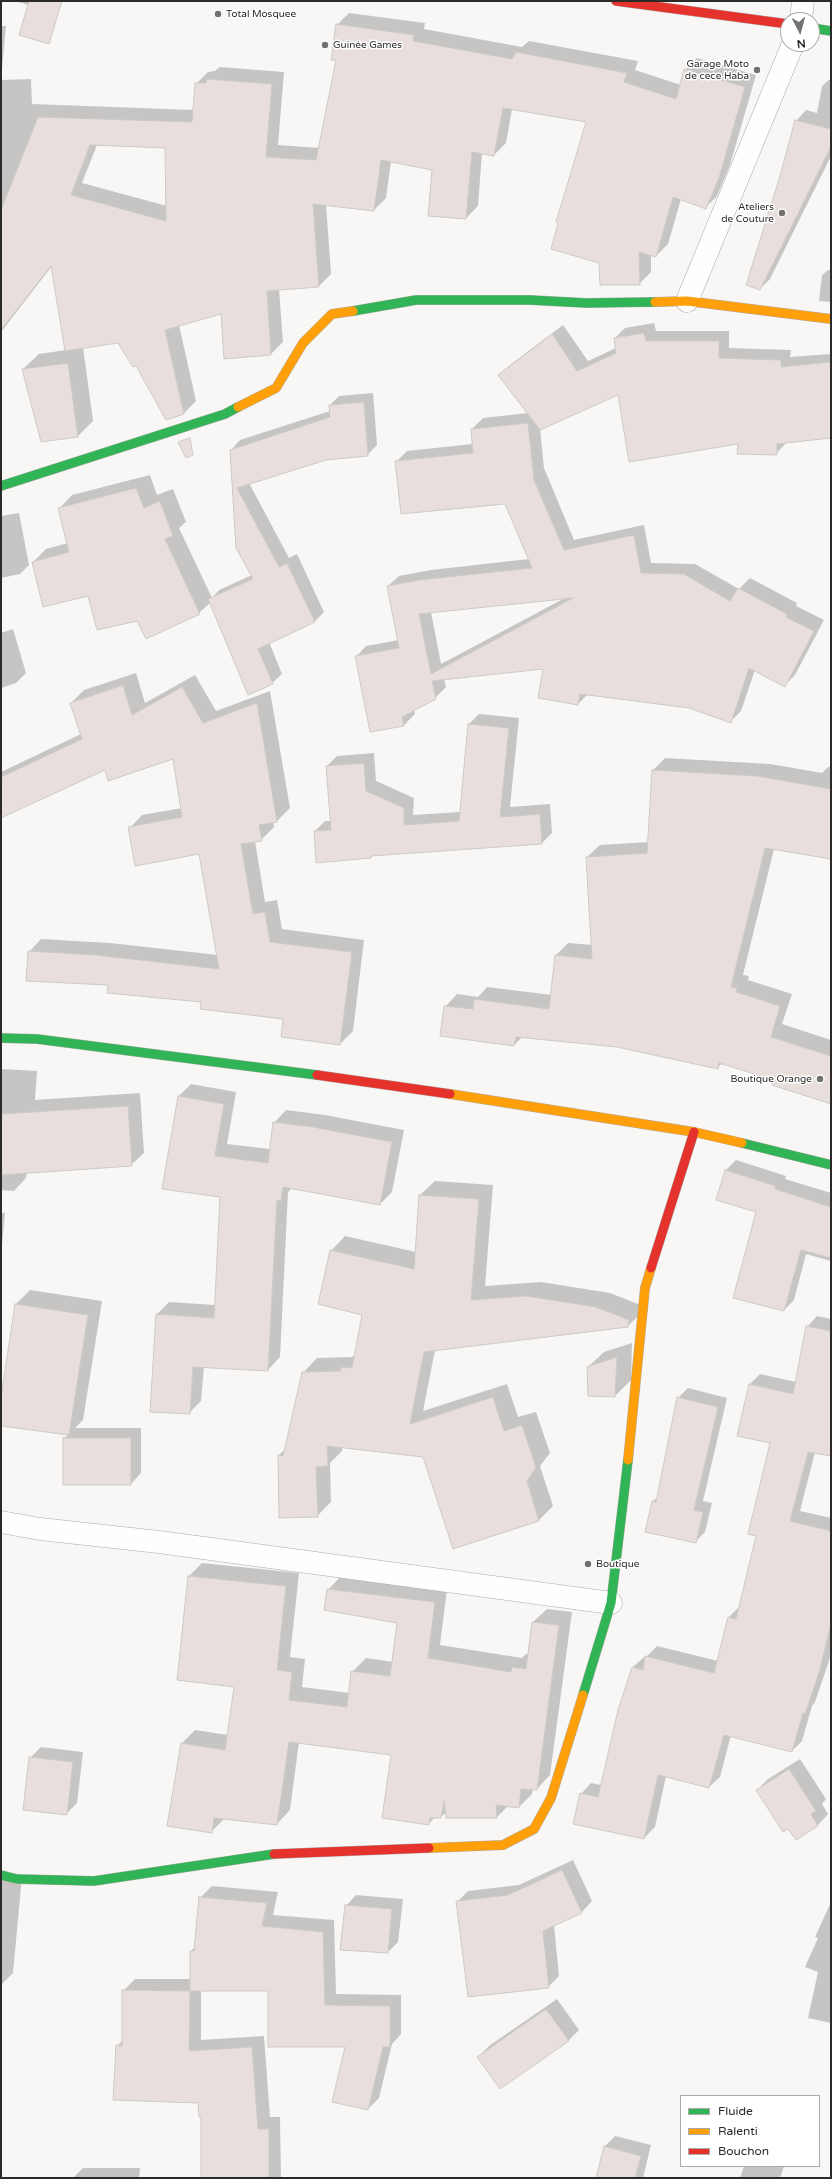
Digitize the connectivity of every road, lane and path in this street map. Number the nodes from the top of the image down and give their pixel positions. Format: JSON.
{"nodes":[{"id":1,"x":616,"y":1,"type":"edge"},
{"id":2,"x":803,"y":1,"type":"edge"},
{"id":3,"x":802,"y":12,"type":"edge"},
{"id":4,"x":780,"y":23,"type":"edge"},
{"id":5,"x":820,"y":29,"type":"edge"},
{"id":6,"x":831,"y":31,"type":"edge"},
{"id":7,"x":790,"y":52,"type":"edge"},
{"id":8,"x":687,"y":301,"type":"junction"},
{"id":9,"x":831,"y":319,"type":"edge"},
{"id":10,"x":1,"y":486,"type":"edge"},
{"id":11,"x":1,"y":1038,"type":"edge"},
{"id":12,"x":694,"y":1132,"type":"junction"},
{"id":13,"x":831,"y":1165,"type":"edge"},
{"id":14,"x":1,"y":1522,"type":"edge"},
{"id":15,"x":611,"y":1603,"type":"junction"},
{"id":16,"x":1,"y":1875,"type":"edge"}],
"edges":[{"from":1,"to":4,"type":"street"},
{"from":2,"to":3,"type":"street"},
{"from":5,"to":6,"type":"street"},
{"from":7,"to":8,"type":"street"},
{"from":8,"to":9,"type":"street"},
{"from":8,"to":10,"type":"street"},
{"from":11,"to":12,"type":"street"},
{"from":12,"to":13,"type":"street"},
{"from":12,"to":15,"type":"street"},
{"from":14,"to":15,"type":"street"},
{"from":15,"to":16,"type":"street"}]}
